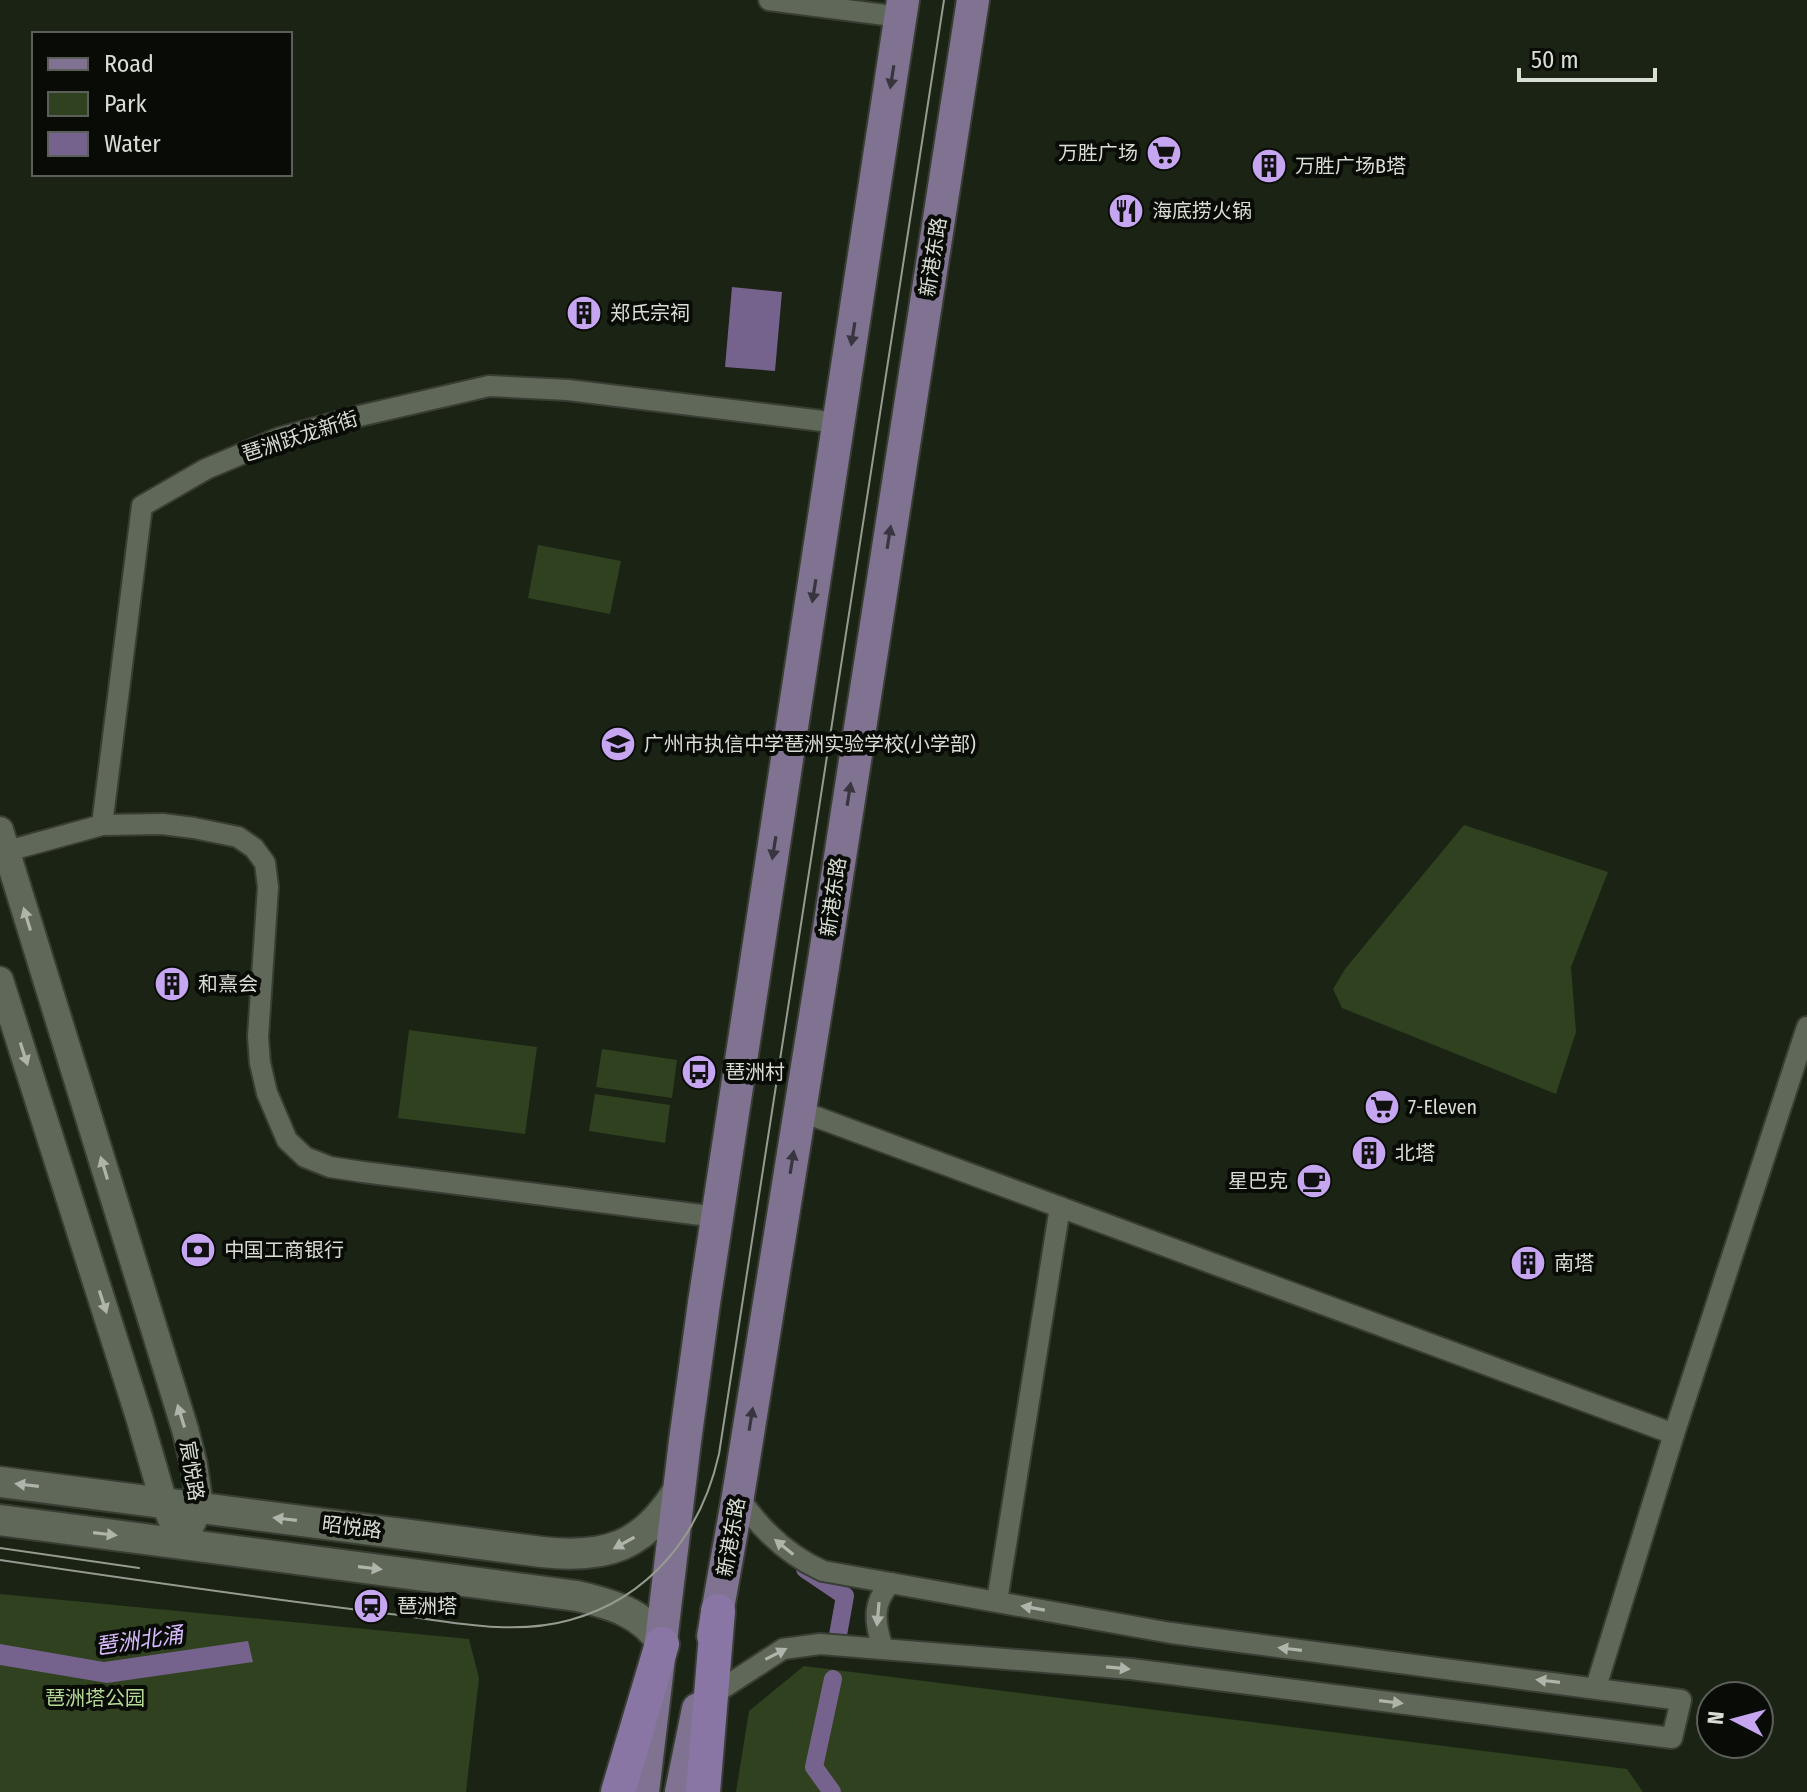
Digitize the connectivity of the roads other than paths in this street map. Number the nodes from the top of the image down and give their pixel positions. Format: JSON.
{"nodes":[{"id":1,"x":769,"y":0,"type":"edge"},
{"id":2,"x":973,"y":0,"type":"edge"},
{"id":3,"x":902,"y":9,"type":"edge"},
{"id":4,"x":839,"y":423,"type":"junction"},
{"id":5,"x":102,"y":825,"type":"junction"},
{"id":6,"x":2,"y":845,"type":"edge"},
{"id":7,"x":0,"y":980,"type":"edge"},
{"id":8,"x":1807,"y":1027,"type":"edge"},
{"id":9,"x":800,"y":1111,"type":"junction"},
{"id":10,"x":1060,"y":1207,"type":"junction"},
{"id":11,"x":717,"y":1217,"type":"junction"},
{"id":12,"x":1674,"y":1434,"type":"junction"},
{"id":13,"x":0,"y":1482,"type":"edge"},
{"id":14,"x":679,"y":1489,"type":"junction"},
{"id":15,"x":738,"y":1496,"type":"junction"},
{"id":16,"x":164,"y":1503,"type":"junction"},
{"id":17,"x":200,"y":1507,"type":"junction"},
{"id":18,"x":0,"y":1520,"type":"edge"},
{"id":19,"x":182,"y":1544,"type":"junction"},
{"id":20,"x":891,"y":1583,"type":"junction"},
{"id":21,"x":997,"y":1601,"type":"junction"},
{"id":22,"x":718,"y":1611,"type":"joint"},
{"id":23,"x":662,"y":1644,"type":"junction"},
{"id":24,"x":883,"y":1649,"type":"junction"},
{"id":25,"x":1596,"y":1687,"type":"junction"},
{"id":26,"x":709,"y":1698,"type":"junction"},
{"id":27,"x":618,"y":1792,"type":"edge"},
{"id":28,"x":643,"y":1792,"type":"edge"},
{"id":29,"x":681,"y":1792,"type":"edge"},
{"id":30,"x":703,"y":1792,"type":"edge"},
{"id":31,"x":712,"y":1792,"type":"edge"}],
"edges":[{"from":1,"to":3,"type":"street"},
{"from":9,"to":2,"type":"main road","name":"新港东路","one_way":true},
{"from":3,"to":4,"type":"main road","one_way":true},
{"from":4,"to":5,"type":"street","name":"琶洲跃龙新街"},
{"from":4,"to":11,"type":"main road","one_way":true},
{"from":5,"to":6,"type":"street"},
{"from":5,"to":11,"type":"street"},
{"from":17,"to":6,"type":"street","name":"宸悦路","one_way":true},
{"from":7,"to":16,"type":"street","name":"宸悦路","one_way":true},
{"from":8,"to":12,"type":"street"},
{"from":9,"to":10,"type":"street"},
{"from":15,"to":9,"type":"main road","name":"新港东路","one_way":true},
{"from":10,"to":12,"type":"street"},
{"from":10,"to":21,"type":"street"},
{"from":11,"to":14,"type":"main road"},
{"from":12,"to":25,"type":"street"},
{"from":16,"to":13,"type":"main road","name":"昭悦路","one_way":true},
{"from":14,"to":17,"type":"main road","name":"昭悦路","one_way":true},
{"from":14,"to":23,"type":"main road"},
{"from":20,"to":15,"type":"street","one_way":true},
{"from":15,"to":22,"type":"main road","name":"新港东路"},
{"from":16,"to":17,"type":"main road","name":"昭悦路"},
{"from":16,"to":19,"type":"street","name":"宸悦路"},
{"from":17,"to":19,"type":"street","name":"宸悦路"},
{"from":18,"to":19,"type":"main road","name":"昭悦路","one_way":true},
{"from":19,"to":23,"type":"main road","name":"昭悦路","one_way":true},
{"from":20,"to":21,"type":"street"},
{"from":20,"to":24,"type":"street","one_way":true},
{"from":25,"to":21,"type":"street","one_way":true},
{"from":22,"to":26,"type":"highway"},
{"from":23,"to":27,"type":"highway"},
{"from":23,"to":28,"type":"main road"},
{"from":24,"to":25,"type":"street","one_way":true},
{"from":26,"to":24,"type":"street","one_way":true},
{"from":26,"to":29,"type":"main road"},
{"from":26,"to":30,"type":"highway"},
{"from":26,"to":31,"type":"highway"}]}
